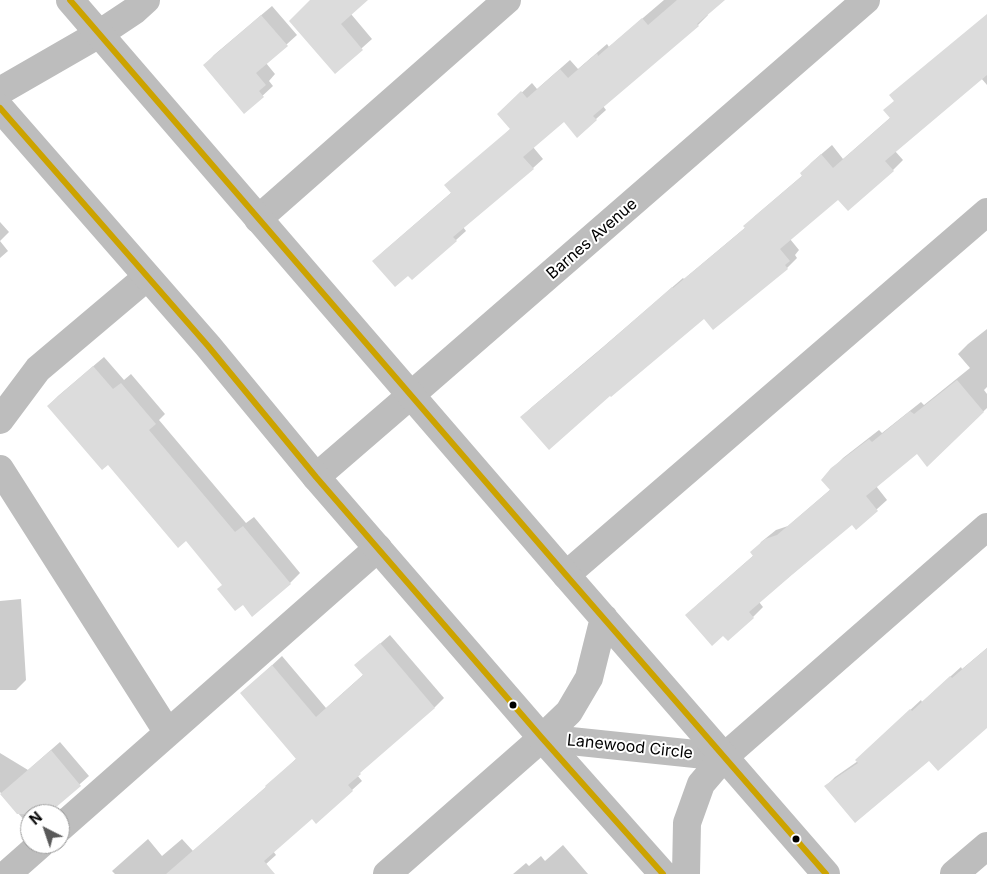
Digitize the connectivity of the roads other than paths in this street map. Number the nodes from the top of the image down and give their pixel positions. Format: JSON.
{"nodes":[{"id":1,"x":70,"y":0,"type":"edge"},
{"id":2,"x":146,"y":0,"type":"edge"},
{"id":3,"x":507,"y":0,"type":"edge"},
{"id":4,"x":866,"y":0,"type":"edge"},
{"id":5,"x":99,"y":34,"type":"junction"},
{"id":6,"x":0,"y":91,"type":"edge"},
{"id":7,"x":0,"y":108,"type":"edge"},
{"id":8,"x":987,"y":212,"type":"edge"},
{"id":9,"x":258,"y":219,"type":"junction"},
{"id":10,"x":147,"y":277,"type":"junction"},
{"id":11,"x":412,"y":395,"type":"junction"},
{"id":12,"x":0,"y":420,"type":"edge"},
{"id":13,"x":0,"y":469,"type":"edge"},
{"id":14,"x":316,"y":476,"type":"junction"},
{"id":15,"x":987,"y":527,"type":"edge"},
{"id":16,"x":378,"y":548,"type":"junction"},
{"id":17,"x":566,"y":575,"type":"junction"},
{"id":18,"x":604,"y":618,"type":"junction"},
{"id":19,"x":168,"y":733,"type":"junction"},
{"id":20,"x":542,"y":738,"type":"junction"},
{"id":21,"x":724,"y":757,"type":"junction"},
{"id":22,"x":70,"y":819,"type":"edge"},
{"id":23,"x":987,"y":846,"type":"edge"},
{"id":24,"x":30,"y":854,"type":"edge"},
{"id":25,"x":7,"y":874,"type":"edge"},
{"id":26,"x":387,"y":874,"type":"edge"},
{"id":27,"x":663,"y":874,"type":"edge"},
{"id":28,"x":686,"y":874,"type":"edge"},
{"id":29,"x":826,"y":874,"type":"edge"},
{"id":30,"x":954,"y":874,"type":"edge"}],
"edges":[{"from":1,"to":5,"type":"main road"},
{"from":2,"to":5,"type":"main road"},
{"from":3,"to":9,"type":"main road"},
{"from":4,"to":11,"type":"main road","name":"Barnes Avenue"},
{"from":5,"to":6,"type":"main road"},
{"from":5,"to":9,"type":"main road"},
{"from":7,"to":10,"type":"main road"},
{"from":8,"to":17,"type":"main road"},
{"from":9,"to":11,"type":"main road"},
{"from":10,"to":12,"type":"main road"},
{"from":10,"to":14,"type":"main road"},
{"from":11,"to":14,"type":"main road","name":"Barnes Avenue"},
{"from":11,"to":17,"type":"main road"},
{"from":13,"to":19,"type":"main road"},
{"from":14,"to":16,"type":"main road"},
{"from":15,"to":21,"type":"main road"},
{"from":16,"to":19,"type":"main road"},
{"from":16,"to":20,"type":"main road"},
{"from":17,"to":18,"type":"main road"},
{"from":18,"to":20,"type":"main road"},
{"from":18,"to":21,"type":"main road"},
{"from":19,"to":22,"type":"main road"},
{"from":20,"to":21,"type":"main road","name":"Lanewood Circle"},
{"from":20,"to":26,"type":"main road"},
{"from":20,"to":27,"type":"main road"},
{"from":21,"to":28,"type":"main road"},
{"from":21,"to":29,"type":"main road"},
{"from":23,"to":30,"type":"main road"},
{"from":24,"to":25,"type":"main road"}]}
